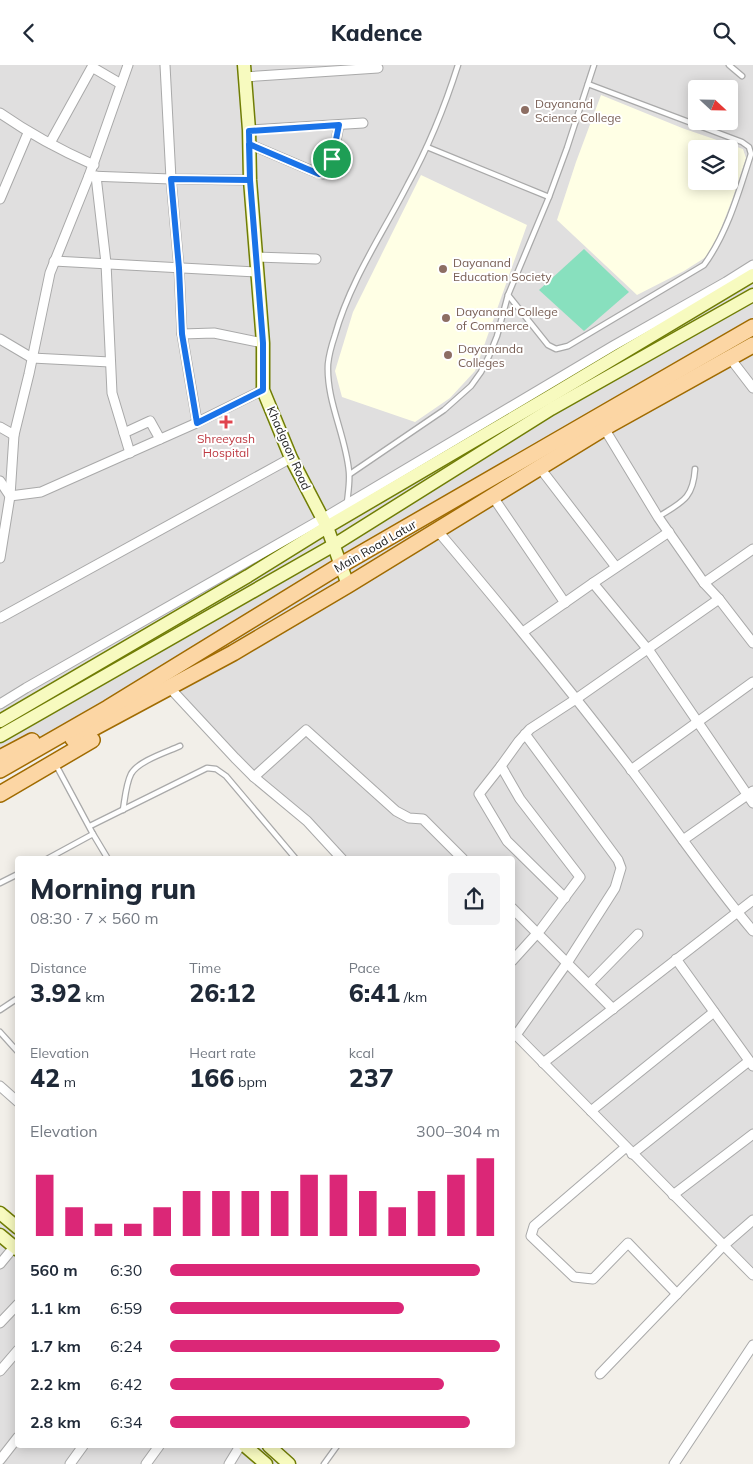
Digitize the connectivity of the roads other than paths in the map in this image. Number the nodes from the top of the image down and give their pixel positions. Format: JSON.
{"nodes":[{"id":1,"x":128,"y":65,"type":"edge"},
{"id":2,"x":165,"y":65,"type":"edge"},
{"id":3,"x":458,"y":65,"type":"edge"},
{"id":4,"x":594,"y":65,"type":"edge"},
{"id":5,"x":729,"y":65,"type":"edge"},
{"id":6,"x":90,"y":66,"type":"edge"},
{"id":7,"x":378,"y":68,"type":"dead end"},
{"id":8,"x":244,"y":71,"type":"edge"},
{"id":9,"x":742,"y":76,"type":"dead end"},
{"id":10,"x":121,"y":84,"type":"junction"},
{"id":11,"x":588,"y":85,"type":"junction"},
{"id":12,"x":0,"y":113,"type":"edge"},
{"id":13,"x":363,"y":123,"type":"dead end"},
{"id":14,"x":339,"y":125,"type":"junction"},
{"id":15,"x":249,"y":131,"type":"junction"},
{"id":16,"x":28,"y":133,"type":"junction"},
{"id":17,"x":50,"y":143,"type":"junction"},
{"id":18,"x":249,"y":144,"type":"junction"},
{"id":19,"x":427,"y":147,"type":"junction"},
{"id":20,"x":94,"y":165,"type":"junction"},
{"id":21,"x":92,"y":176,"type":"junction"},
{"id":22,"x":171,"y":179,"type":"junction"},
{"id":23,"x":250,"y":180,"type":"junction"},
{"id":24,"x":549,"y":197,"type":"junction"},
{"id":25,"x":0,"y":199,"type":"edge"},
{"id":26,"x":256,"y":257,"type":"junction"},
{"id":27,"x":316,"y":259,"type":"dead end"},
{"id":28,"x":54,"y":261,"type":"junction"},
{"id":29,"x":106,"y":263,"type":"junction"},
{"id":30,"x":753,"y":265,"type":"edge"},
{"id":31,"x":179,"y":268,"type":"junction"},
{"id":32,"x":258,"y":272,"type":"junction"},
{"id":33,"x":753,"y":275,"type":"edge"},
{"id":34,"x":725,"y":293,"type":"junction"},
{"id":35,"x":508,"y":295,"type":"junction"},
{"id":36,"x":753,"y":295,"type":"edge"},
{"id":37,"x":732,"y":307,"type":"junction"},
{"id":38,"x":753,"y":327,"type":"edge"},
{"id":39,"x":182,"y":334,"type":"junction"},
{"id":40,"x":0,"y":339,"type":"edge"},
{"id":41,"x":263,"y":343,"type":"junction"},
{"id":42,"x":753,"y":345,"type":"edge"},
{"id":43,"x":32,"y":358,"type":"junction"},
{"id":44,"x":730,"y":358,"type":"junction"},
{"id":45,"x":110,"y":362,"type":"junction"},
{"id":46,"x":753,"y":388,"type":"edge"},
{"id":47,"x":263,"y":390,"type":"junction"},
{"id":48,"x":197,"y":423,"type":"junction"},
{"id":49,"x":0,"y":427,"type":"edge"},
{"id":50,"x":604,"y":428,"type":"junction"},
{"id":51,"x":124,"y":433,"type":"junction"},
{"id":52,"x":14,"y":435,"type":"junction"},
{"id":53,"x":160,"y":439,"type":"junction"},
{"id":54,"x":130,"y":453,"type":"junction"},
{"id":55,"x":291,"y":458,"type":"junction"},
{"id":56,"x":540,"y":468,"type":"junction"},
{"id":57,"x":695,"y":469,"type":"dead end"},
{"id":58,"x":350,"y":474,"type":"junction"},
{"id":59,"x":0,"y":481,"type":"edge"},
{"id":60,"x":10,"y":496,"type":"junction"},
{"id":61,"x":493,"y":497,"type":"junction"},
{"id":62,"x":347,"y":504,"type":"junction"},
{"id":63,"x":658,"y":517,"type":"junction"},
{"id":64,"x":325,"y":523,"type":"junction"},
{"id":65,"x":437,"y":530,"type":"junction"},
{"id":66,"x":669,"y":532,"type":"junction"},
{"id":67,"x":334,"y":545,"type":"junction"},
{"id":68,"x":753,"y":550,"type":"edge"},
{"id":69,"x":0,"y":558,"type":"edge"},
{"id":70,"x":341,"y":565,"type":"junction"},
{"id":71,"x":616,"y":567,"type":"junction"},
{"id":72,"x":592,"y":583,"type":"junction"},
{"id":73,"x":704,"y":583,"type":"junction"},
{"id":74,"x":348,"y":585,"type":"junction"},
{"id":75,"x":719,"y":599,"type":"junction"},
{"id":76,"x":566,"y":603,"type":"junction"},
{"id":77,"x":0,"y":618,"type":"edge"},
{"id":78,"x":523,"y":632,"type":"junction"},
{"id":79,"x":753,"y":643,"type":"edge"},
{"id":80,"x":648,"y":649,"type":"junction"},
{"id":81,"x":753,"y":682,"type":"edge"},
{"id":82,"x":169,"y":687,"type":"junction"},
{"id":83,"x":143,"y":694,"type":"junction"},
{"id":84,"x":576,"y":699,"type":"junction"},
{"id":85,"x":0,"y":704,"type":"edge"},
{"id":86,"x":0,"y":721,"type":"edge"},
{"id":87,"x":698,"y":722,"type":"junction"},
{"id":88,"x":525,"y":734,"type":"junction"},
{"id":89,"x":0,"y":736,"type":"edge"},
{"id":90,"x":180,"y":746,"type":"dead end"},
{"id":91,"x":0,"y":758,"type":"edge"},
{"id":92,"x":54,"y":761,"type":"junction"},
{"id":93,"x":501,"y":767,"type":"junction"},
{"id":94,"x":0,"y":770,"type":"edge"},
{"id":95,"x":631,"y":770,"type":"junction"},
{"id":96,"x":254,"y":777,"type":"junction"},
{"id":97,"x":0,"y":779,"type":"edge"},
{"id":98,"x":750,"y":793,"type":"edge"},
{"id":99,"x":0,"y":794,"type":"edge"},
{"id":100,"x":753,"y":803,"type":"edge"},
{"id":101,"x":123,"y":810,"type":"junction"},
{"id":102,"x":90,"y":826,"type":"junction"},
{"id":103,"x":93,"y":834,"type":"junction"},
{"id":104,"x":683,"y":840,"type":"junction"},
{"id":105,"x":53,"y":856,"type":"edge"},
{"id":106,"x":106,"y":856,"type":"edge"},
{"id":107,"x":293,"y":856,"type":"edge"},
{"id":108,"x":339,"y":856,"type":"edge"},
{"id":109,"x":460,"y":856,"type":"edge"},
{"id":110,"x":15,"y":876,"type":"edge"},
{"id":111,"x":0,"y":883,"type":"edge"},
{"id":112,"x":565,"y":898,"type":"junction"},
{"id":113,"x":753,"y":900,"type":"edge"},
{"id":114,"x":515,"y":911,"type":"edge"},
{"id":115,"x":737,"y":912,"type":"junction"},
{"id":116,"x":753,"y":931,"type":"edge"},
{"id":117,"x":537,"y":933,"type":"junction"},
{"id":118,"x":638,"y":934,"type":"dead end"},
{"id":119,"x":515,"y":958,"type":"edge"},
{"id":120,"x":676,"y":959,"type":"junction"},
{"id":121,"x":567,"y":963,"type":"junction"},
{"id":122,"x":588,"y":984,"type":"junction"},
{"id":123,"x":15,"y":1000,"type":"edge"},
{"id":124,"x":613,"y":1009,"type":"junction"},
{"id":125,"x":0,"y":1010,"type":"edge"},
{"id":126,"x":714,"y":1011,"type":"junction"},
{"id":127,"x":0,"y":1032,"type":"edge"},
{"id":128,"x":515,"y":1033,"type":"edge"},
{"id":129,"x":515,"y":1035,"type":"edge"},
{"id":130,"x":15,"y":1050,"type":"edge"},
{"id":131,"x":543,"y":1063,"type":"junction"},
{"id":132,"x":751,"y":1064,"type":"edge"},
{"id":133,"x":0,"y":1086,"type":"edge"},
{"id":134,"x":15,"y":1099,"type":"edge"},
{"id":135,"x":591,"y":1111,"type":"junction"},
{"id":136,"x":753,"y":1134,"type":"edge"},
{"id":137,"x":629,"y":1150,"type":"junction"},
{"id":138,"x":673,"y":1195,"type":"junction"},
{"id":139,"x":0,"y":1213,"type":"edge"},
{"id":140,"x":753,"y":1220,"type":"edge"},
{"id":141,"x":15,"y":1226,"type":"edge"},
{"id":142,"x":0,"y":1235,"type":"edge"},
{"id":143,"x":723,"y":1246,"type":"junction"},
{"id":144,"x":15,"y":1248,"type":"edge"},
{"id":145,"x":15,"y":1250,"type":"edge"},
{"id":146,"x":0,"y":1264,"type":"edge"},
{"id":147,"x":753,"y":1275,"type":"edge"},
{"id":148,"x":677,"y":1293,"type":"junction"},
{"id":149,"x":15,"y":1307,"type":"edge"},
{"id":150,"x":0,"y":1323,"type":"edge"},
{"id":151,"x":753,"y":1345,"type":"edge"},
{"id":152,"x":15,"y":1354,"type":"edge"},
{"id":153,"x":749,"y":1360,"type":"edge"},
{"id":154,"x":0,"y":1371,"type":"edge"},
{"id":155,"x":600,"y":1373,"type":"dead end"},
{"id":156,"x":15,"y":1441,"type":"edge"},
{"id":157,"x":81,"y":1448,"type":"edge"},
{"id":158,"x":157,"y":1448,"type":"edge"},
{"id":159,"x":239,"y":1448,"type":"edge"},
{"id":160,"x":247,"y":1448,"type":"edge"},
{"id":161,"x":271,"y":1448,"type":"edge"},
{"id":162,"x":336,"y":1448,"type":"edge"},
{"id":163,"x":0,"y":1459,"type":"edge"},
{"id":164,"x":70,"y":1464,"type":"edge"},
{"id":165,"x":146,"y":1464,"type":"edge"},
{"id":166,"x":229,"y":1464,"type":"edge"},
{"id":167,"x":266,"y":1464,"type":"edge"},
{"id":168,"x":289,"y":1464,"type":"edge"},
{"id":169,"x":324,"y":1464,"type":"edge"},
{"id":170,"x":674,"y":1464,"type":"edge"}],
"edges":[{"from":1,"to":10,"type":"street"},
{"from":2,"to":22,"type":"street"},
{"from":3,"to":19,"type":"lane"},
{"from":4,"to":11,"type":"lane"},
{"from":5,"to":9,"type":"lane"},
{"from":6,"to":10,"type":"street"},
{"from":6,"to":17,"type":"street"},
{"from":7,"to":8,"type":"street"},
{"from":8,"to":15,"type":"street","name":"Khadgaon Road"},
{"from":10,"to":20,"type":"street"},
{"from":11,"to":24,"type":"lane"},
{"from":11,"to":35,"type":"lane"},
{"from":12,"to":16,"type":"street"},
{"from":13,"to":14,"type":"street"},
{"from":14,"to":15,"type":"street"},
{"from":14,"to":18,"type":"street"},
{"from":15,"to":18,"type":"street","name":"Khadgaon Road"},
{"from":16,"to":17,"type":"street"},
{"from":16,"to":25,"type":"street"},
{"from":17,"to":20,"type":"street"},
{"from":18,"to":23,"type":"street","name":"Khadgaon Road"},
{"from":19,"to":24,"type":"lane"},
{"from":19,"to":58,"type":"lane"},
{"from":20,"to":21,"type":"street"},
{"from":21,"to":22,"type":"street"},
{"from":21,"to":28,"type":"street"},
{"from":21,"to":29,"type":"street"},
{"from":22,"to":23,"type":"street"},
{"from":22,"to":31,"type":"street"},
{"from":23,"to":26,"type":"street","name":"Khadgaon Road"},
{"from":24,"to":35,"type":"lane"},
{"from":26,"to":27,"type":"street"},
{"from":26,"to":32,"type":"street","name":"Khadgaon Road"},
{"from":28,"to":29,"type":"street"},
{"from":28,"to":43,"type":"street"},
{"from":29,"to":31,"type":"street"},
{"from":29,"to":45,"type":"street"},
{"from":30,"to":62,"type":"street"},
{"from":31,"to":32,"type":"street"},
{"from":31,"to":39,"type":"street"},
{"from":32,"to":41,"type":"street","name":"Khadgaon Road"},
{"from":33,"to":34,"type":"street"},
{"from":34,"to":37,"type":"street"},
{"from":34,"to":64,"type":"street"},
{"from":35,"to":58,"type":"lane"},
{"from":36,"to":37,"type":"street"},
{"from":37,"to":67,"type":"street"},
{"from":38,"to":70,"type":"main road","name":"Main Road Latur"},
{"from":39,"to":41,"type":"street"},
{"from":39,"to":48,"type":"street"},
{"from":40,"to":43,"type":"street"},
{"from":41,"to":47,"type":"street","name":"Khadgaon Road"},
{"from":42,"to":44,"type":"main road","name":"Main Road Latur"},
{"from":43,"to":45,"type":"street"},
{"from":43,"to":52,"type":"street"},
{"from":44,"to":46,"type":"street"},
{"from":44,"to":50,"type":"main road","name":"Main Road Latur"},
{"from":45,"to":51,"type":"street"},
{"from":47,"to":48,"type":"street"},
{"from":47,"to":55,"type":"street","name":"Khadgaon Road"},
{"from":48,"to":53,"type":"street"},
{"from":49,"to":52,"type":"street"},
{"from":50,"to":56,"type":"main road","name":"Main Road Latur"},
{"from":50,"to":63,"type":"street"},
{"from":51,"to":53,"type":"street"},
{"from":51,"to":54,"type":"street"},
{"from":52,"to":60,"type":"street"},
{"from":53,"to":54,"type":"street"},
{"from":54,"to":60,"type":"street"},
{"from":55,"to":64,"type":"street","name":"Khadgaon Road"},
{"from":55,"to":77,"type":"street"},
{"from":56,"to":61,"type":"main road","name":"Main Road Latur"},
{"from":56,"to":71,"type":"street"},
{"from":57,"to":63,"type":"lane"},
{"from":58,"to":62,"type":"lane"},
{"from":59,"to":60,"type":"street"},
{"from":60,"to":69,"type":"street"},
{"from":61,"to":65,"type":"main road","name":"Main Road Latur"},
{"from":61,"to":76,"type":"street"},
{"from":62,"to":64,"type":"street"},
{"from":63,"to":66,"type":"street"},
{"from":64,"to":67,"type":"street","name":"Khadgaon Road"},
{"from":64,"to":85,"type":"street"},
{"from":64,"to":86,"type":"street"},
{"from":65,"to":74,"type":"main road","name":"Main Road Latur"},
{"from":65,"to":78,"type":"street"},
{"from":66,"to":71,"type":"street"},
{"from":66,"to":73,"type":"street"},
{"from":67,"to":70,"type":"street","name":"Khadgaon Road"},
{"from":67,"to":89,"type":"street"},
{"from":68,"to":73,"type":"street"},
{"from":70,"to":74,"type":"street","name":"Khadgaon Road"},
{"from":70,"to":83,"type":"main road","name":"Main Road Latur"},
{"from":71,"to":72,"type":"street"},
{"from":72,"to":76,"type":"street"},
{"from":72,"to":80,"type":"street"},
{"from":73,"to":75,"type":"street"},
{"from":74,"to":82,"type":"main road","name":"Main Road Latur"},
{"from":75,"to":79,"type":"street"},
{"from":75,"to":80,"type":"street"},
{"from":76,"to":78,"type":"street"},
{"from":78,"to":84,"type":"street"},
{"from":80,"to":84,"type":"street"},
{"from":80,"to":87,"type":"street"},
{"from":81,"to":87,"type":"street"},
{"from":82,"to":83,"type":"main road","name":"Main Road Latur"},
{"from":82,"to":96,"type":"street"},
{"from":83,"to":91,"type":"main road"},
{"from":83,"to":92,"type":"main road"},
{"from":83,"to":94,"type":"main road","name":"Main Road Latur"},
{"from":83,"to":97,"type":"main road","name":"Main Road Latur"},
{"from":84,"to":88,"type":"street"},
{"from":84,"to":95,"type":"street"},
{"from":87,"to":95,"type":"street"},
{"from":87,"to":98,"type":"street"},
{"from":88,"to":93,"type":"street"},
{"from":88,"to":121,"type":"street"},
{"from":90,"to":101,"type":"lane"},
{"from":92,"to":99,"type":"main road"},
{"from":92,"to":102,"type":"lane"},
{"from":93,"to":112,"type":"street"},
{"from":93,"to":112,"type":"street"},
{"from":95,"to":104,"type":"street"},
{"from":96,"to":108,"type":"street"},
{"from":96,"to":109,"type":"street"},
{"from":98,"to":100,"type":"street"},
{"from":98,"to":104,"type":"street"},
{"from":101,"to":102,"type":"lane"},
{"from":101,"to":107,"type":"lane"},
{"from":102,"to":103,"type":"lane"},
{"from":103,"to":105,"type":"lane"},
{"from":103,"to":106,"type":"lane"},
{"from":104,"to":115,"type":"street"},
{"from":110,"to":111,"type":"lane"},
{"from":112,"to":117,"type":"street"},
{"from":113,"to":115,"type":"street"},
{"from":114,"to":117,"type":"street"},
{"from":115,"to":116,"type":"street"},
{"from":115,"to":120,"type":"street"},
{"from":117,"to":119,"type":"street"},
{"from":117,"to":121,"type":"street"},
{"from":118,"to":122,"type":"street"},
{"from":120,"to":124,"type":"street"},
{"from":120,"to":126,"type":"street"},
{"from":121,"to":122,"type":"street"},
{"from":121,"to":128,"type":"street"},
{"from":122,"to":124,"type":"street"},
{"from":123,"to":125,"type":"lane"},
{"from":124,"to":131,"type":"street"},
{"from":126,"to":132,"type":"street"},
{"from":126,"to":135,"type":"street"},
{"from":127,"to":130,"type":"lane"},
{"from":129,"to":131,"type":"street"},
{"from":131,"to":135,"type":"street"},
{"from":132,"to":137,"type":"street"},
{"from":133,"to":134,"type":"street"},
{"from":135,"to":137,"type":"street"},
{"from":136,"to":138,"type":"street"},
{"from":137,"to":138,"type":"street"},
{"from":137,"to":148,"type":"street"},
{"from":138,"to":143,"type":"street"},
{"from":139,"to":141,"type":"street"},
{"from":140,"to":143,"type":"street"},
{"from":142,"to":144,"type":"street"},
{"from":143,"to":147,"type":"street"},
{"from":143,"to":148,"type":"street"},
{"from":145,"to":146,"type":"street"},
{"from":148,"to":155,"type":"street"},
{"from":149,"to":150,"type":"street"},
{"from":151,"to":153,"type":"street"},
{"from":152,"to":154,"type":"street"},
{"from":153,"to":170,"type":"street"},
{"from":156,"to":163,"type":"street"},
{"from":157,"to":164,"type":"street"},
{"from":158,"to":165,"type":"street"},
{"from":159,"to":166,"type":"street"},
{"from":160,"to":167,"type":"street"},
{"from":161,"to":168,"type":"street"},
{"from":162,"to":169,"type":"lane"}]}
